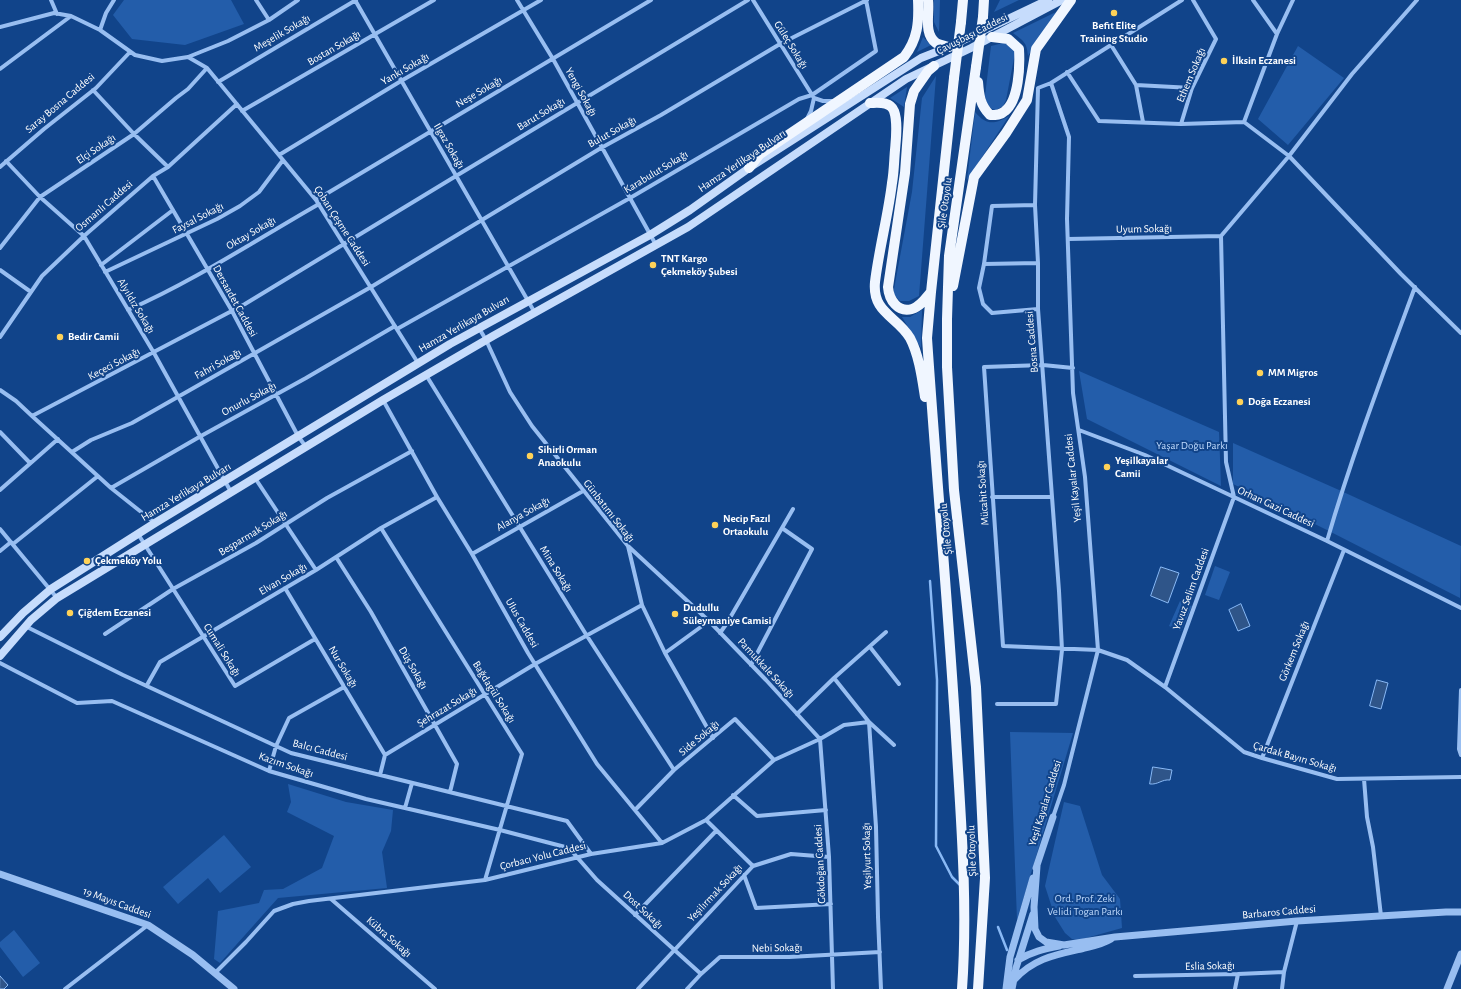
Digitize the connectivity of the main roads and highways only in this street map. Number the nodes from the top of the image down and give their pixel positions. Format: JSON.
{"nodes":[{"id":1,"x":918,"y":0,"type":"edge"},
{"id":2,"x":928,"y":0,"type":"edge"},
{"id":3,"x":963,"y":0,"type":"edge"},
{"id":4,"x":984,"y":0,"type":"edge"},
{"id":5,"x":1048,"y":0,"type":"edge"},
{"id":6,"x":1062,"y":0,"type":"edge"},
{"id":7,"x":1071,"y":0,"type":"edge"},
{"id":8,"x":992,"y":37,"type":"junction"},
{"id":9,"x":949,"y":47,"type":"junction"},
{"id":10,"x":934,"y":66,"type":"junction"},
{"id":11,"x":976,"y":67,"type":"junction"},
{"id":12,"x":870,"y":103,"type":"junction"},
{"id":13,"x":749,"y":168,"type":"junction"},
{"id":14,"x":931,"y":292,"type":"junction"},
{"id":15,"x":946,"y":319,"type":"junction"},
{"id":16,"x":934,"y":448,"type":"junction"},
{"id":17,"x":0,"y":637,"type":"edge"},
{"id":18,"x":0,"y":656,"type":"edge"},
{"id":19,"x":962,"y":989,"type":"edge"},
{"id":20,"x":978,"y":989,"type":"edge"}],
"edges":[{"from":1,"to":13,"type":"highway"},
{"from":2,"to":9,"type":"highway"},
{"from":3,"to":14,"type":"highway","name":"Şile Otoyolu","bridge":true},
{"from":4,"to":11,"type":"highway","name":"Şile Otoyolu","bridge":true},
{"from":5,"to":9,"type":"main road","name":"Çavuşbaşı Caddesi"},
{"from":6,"to":8,"type":"main road","name":"Çavuşbaşı Caddesi"},
{"from":7,"to":15,"type":"highway"},
{"from":8,"to":10,"type":"main road","name":"Çavuşbaşı Caddesi"},
{"from":8,"to":11,"type":"highway"},
{"from":9,"to":13,"type":"main road","name":"Hamza Yerlikaya Bulvarı"},
{"from":10,"to":12,"type":"main road"},
{"from":10,"to":14,"type":"highway"},
{"from":11,"to":15,"type":"highway","name":"Şile Otoyolu"},
{"from":12,"to":16,"type":"highway"},
{"from":12,"to":18,"type":"main road"},
{"from":13,"to":17,"type":"main road","name":"Hamza Yerlikaya Bulvarı"},
{"from":14,"to":16,"type":"highway","name":"Şile Otoyolu"},
{"from":15,"to":20,"type":"highway","name":"Şile Otoyolu"},
{"from":16,"to":19,"type":"highway","name":"Şile Otoyolu"}]}
